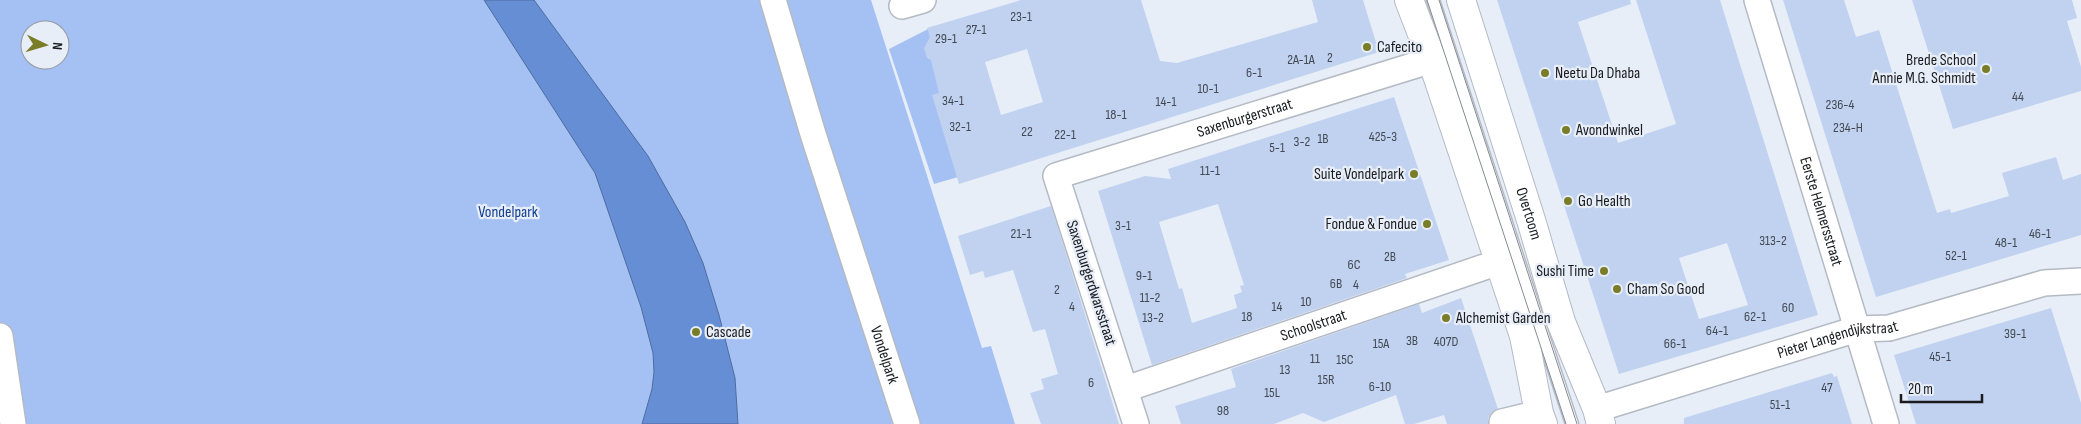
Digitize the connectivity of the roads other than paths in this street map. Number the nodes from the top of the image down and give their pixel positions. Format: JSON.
{"nodes":[{"id":1,"x":774,"y":0,"type":"edge"},
{"id":2,"x":1408,"y":0,"type":"edge"},
{"id":3,"x":1433,"y":0,"type":"edge"},
{"id":4,"x":1462,"y":0,"type":"edge"},
{"id":5,"x":1757,"y":0,"type":"edge"},
{"id":6,"x":1432,"y":60,"type":"junction"},
{"id":7,"x":1056,"y":176,"type":"joint"},
{"id":8,"x":1499,"y":262,"type":"junction"},
{"id":9,"x":2080,"y":283,"type":"edge"},
{"id":10,"x":1857,"y":329,"type":"junction"},
{"id":11,"x":0,"y":336,"type":"edge"},
{"id":12,"x":1126,"y":389,"type":"junction"},
{"id":13,"x":1599,"y":416,"type":"edge"},
{"id":14,"x":1541,"y":419,"type":"edge"},
{"id":15,"x":1502,"y":422,"type":"dead end"},
{"id":16,"x":13,"y":424,"type":"edge"},
{"id":17,"x":907,"y":424,"type":"edge"},
{"id":18,"x":1136,"y":424,"type":"edge"},
{"id":19,"x":1572,"y":424,"type":"edge"},
{"id":20,"x":1886,"y":424,"type":"edge"}],
"edges":[{"from":1,"to":17,"type":"street","name":"Vondelpark"},
{"from":2,"to":6,"type":"main road"},
{"from":3,"to":19,"type":"lane","name":"Overtoom"},
{"from":4,"to":13,"type":"main road","name":"Overtoom"},
{"from":5,"to":10,"type":"street","name":"Eerste Helmersstraat"},
{"from":6,"to":7,"type":"street","name":"Saxenburgerstraat"},
{"from":6,"to":8,"type":"main road"},
{"from":7,"to":12,"type":"street","name":"Saxenburgerdwarsstraat"},
{"from":8,"to":12,"type":"street","name":"Schoolstraat"},
{"from":8,"to":14,"type":"main road"},
{"from":9,"to":10,"type":"street","name":"Pieter Langendijkstraat"},
{"from":10,"to":13,"type":"street","name":"Pieter Langendijkstraat"},
{"from":10,"to":20,"type":"street","name":"Eerste Helmersstraat"},
{"from":11,"to":16,"type":"street"},
{"from":12,"to":18,"type":"street","name":"Saxenburgerdwarsstraat"},
{"from":14,"to":15,"type":"street"}]}
